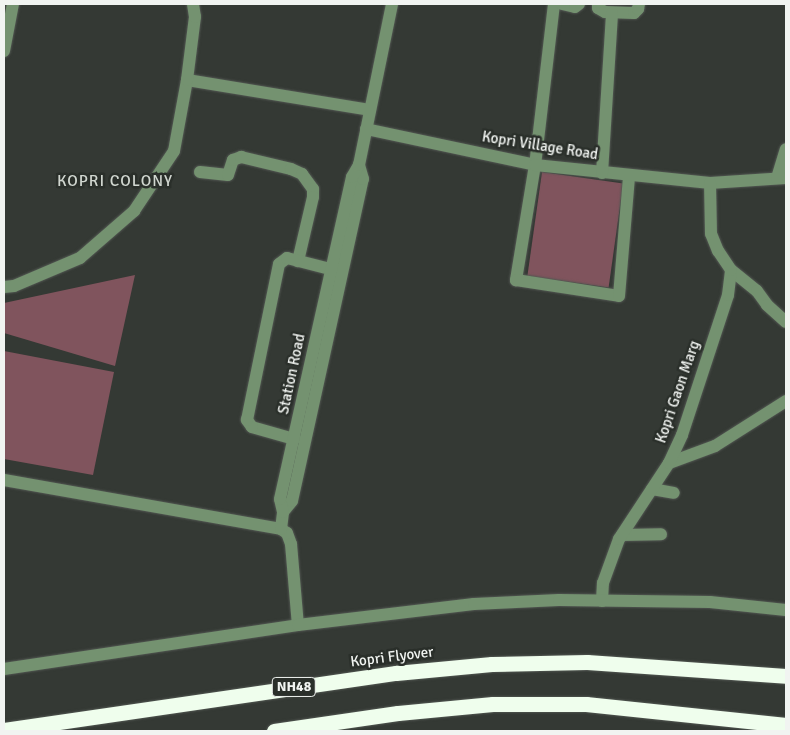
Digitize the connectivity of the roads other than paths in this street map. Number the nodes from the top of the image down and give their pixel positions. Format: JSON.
{"nodes":[{"id":1,"x":13,"y":4,"type":"edge"},
{"id":2,"x":193,"y":4,"type":"edge"},
{"id":3,"x":392,"y":4,"type":"edge"},
{"id":4,"x":554,"y":4,"type":"edge"},
{"id":5,"x":562,"y":4,"type":"edge"},
{"id":6,"x":579,"y":4,"type":"edge"},
{"id":7,"x":598,"y":4,"type":"edge"},
{"id":8,"x":639,"y":4,"type":"edge"},
{"id":9,"x":612,"y":13,"type":"junction"},
{"id":10,"x":4,"y":51,"type":"edge"},
{"id":11,"x":187,"y":80,"type":"junction"},
{"id":12,"x":370,"y":110,"type":"junction"},
{"id":13,"x":366,"y":129,"type":"junction"},
{"id":14,"x":786,"y":149,"type":"edge"},
{"id":15,"x":535,"y":165,"type":"junction"},
{"id":16,"x":200,"y":172,"type":"dead end"},
{"id":17,"x":602,"y":173,"type":"junction"},
{"id":18,"x":629,"y":176,"type":"junction"},
{"id":19,"x":781,"y":178,"type":"edge"},
{"id":20,"x":710,"y":183,"type":"junction"},
{"id":21,"x":298,"y":261,"type":"junction"},
{"id":22,"x":337,"y":270,"type":"junction"},
{"id":23,"x":731,"y":270,"type":"junction"},
{"id":24,"x":4,"y":287,"type":"edge"},
{"id":25,"x":786,"y":322,"type":"edge"},
{"id":26,"x":786,"y":401,"type":"edge"},
{"id":27,"x":306,"y":410,"type":"junction"},
{"id":28,"x":294,"y":439,"type":"junction"},
{"id":29,"x":669,"y":464,"type":"junction"},
{"id":30,"x":4,"y":480,"type":"edge"},
{"id":31,"x":652,"y":489,"type":"junction"},
{"id":32,"x":674,"y":493,"type":"dead end"},
{"id":33,"x":283,"y":512,"type":"junction"},
{"id":34,"x":281,"y":529,"type":"junction"},
{"id":35,"x":661,"y":534,"type":"dead end"},
{"id":36,"x":622,"y":535,"type":"junction"},
{"id":37,"x":602,"y":601,"type":"junction"},
{"id":38,"x":786,"y":610,"type":"edge"},
{"id":39,"x":298,"y":625,"type":"junction"},
{"id":40,"x":4,"y":669,"type":"edge"},
{"id":41,"x":786,"y":676,"type":"edge"},
{"id":42,"x":786,"y":725,"type":"edge"},
{"id":43,"x":4,"y":730,"type":"edge"},
{"id":44,"x":274,"y":731,"type":"edge"}],
"edges":[{"from":1,"to":10,"type":"street"},
{"from":2,"to":11,"type":"street"},
{"from":3,"to":12,"type":"street","name":"Station Road"},
{"from":4,"to":15,"type":"street"},
{"from":5,"to":6,"type":"street"},
{"from":7,"to":9,"type":"street"},
{"from":8,"to":9,"type":"street"},
{"from":9,"to":17,"type":"street"},
{"from":11,"to":12,"type":"street"},
{"from":11,"to":24,"type":"street"},
{"from":12,"to":13,"type":"street","name":"Station Road"},
{"from":13,"to":15,"type":"street","name":"Kopri Village Road"},
{"from":13,"to":22,"type":"street","name":"Station Road"},
{"from":14,"to":19,"type":"street"},
{"from":15,"to":17,"type":"street","name":"Kopri Village Road"},
{"from":15,"to":18,"type":"street"},
{"from":16,"to":21,"type":"street"},
{"from":17,"to":18,"type":"street","name":"Kopri Village Road"},
{"from":18,"to":20,"type":"street","name":"Kopri Village Road"},
{"from":19,"to":20,"type":"street","name":"Kopri Village Road"},
{"from":20,"to":23,"type":"street"},
{"from":21,"to":22,"type":"street"},
{"from":21,"to":28,"type":"street"},
{"from":22,"to":27,"type":"street","name":"Station Road"},
{"from":23,"to":25,"type":"street"},
{"from":23,"to":29,"type":"street","name":"Kopri Gaon Marg"},
{"from":26,"to":29,"type":"street"},
{"from":27,"to":28,"type":"street","name":"Station Road"},
{"from":27,"to":33,"type":"street"},
{"from":28,"to":33,"type":"street","name":"Station Road"},
{"from":29,"to":31,"type":"street","name":"Kopri Gaon Marg"},
{"from":30,"to":34,"type":"street"},
{"from":31,"to":32,"type":"street"},
{"from":31,"to":36,"type":"street","name":"Kopri Gaon Marg"},
{"from":33,"to":34,"type":"street","name":"Station Road"},
{"from":34,"to":39,"type":"street"},
{"from":35,"to":36,"type":"street"},
{"from":36,"to":37,"type":"street","name":"Kopri Gaon Marg"},
{"from":37,"to":38,"type":"street"},
{"from":37,"to":39,"type":"street"},
{"from":39,"to":40,"type":"street"},
{"from":41,"to":43,"type":"highway","name":"Kopri Flyover","number":"NH48"},
{"from":42,"to":44,"type":"highway"}]}
